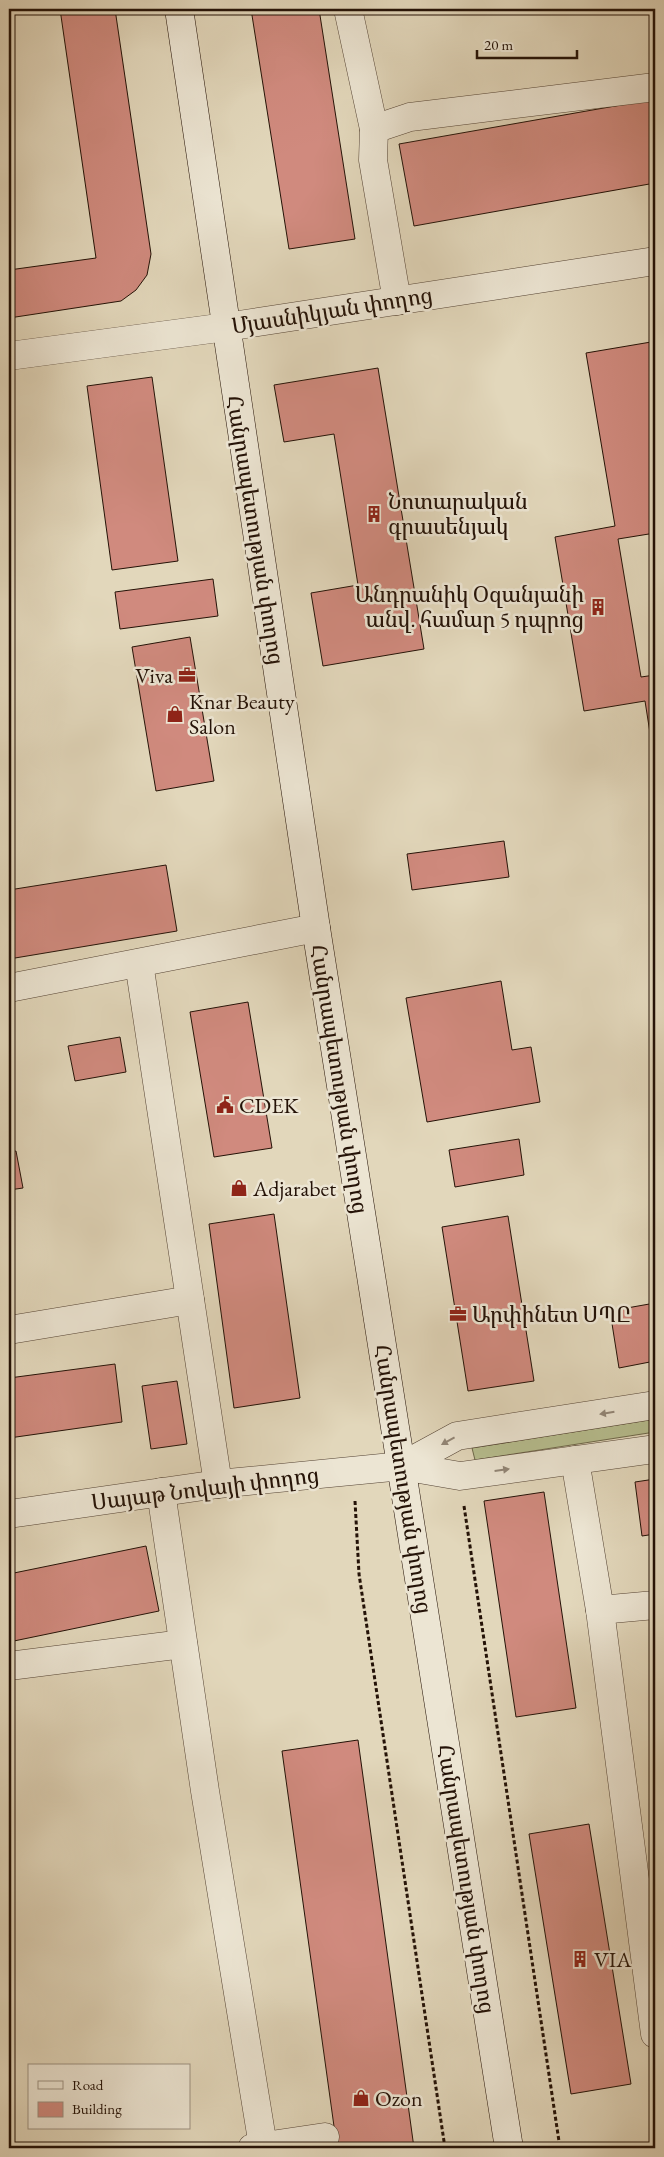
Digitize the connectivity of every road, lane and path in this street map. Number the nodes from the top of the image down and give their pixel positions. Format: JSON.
{"nodes":[{"id":1,"x":179,"y":9,"type":"edge"},
{"id":2,"x":348,"y":9,"type":"edge"},
{"id":3,"x":655,"y":86,"type":"edge"},
{"id":4,"x":374,"y":129,"type":"junction"},
{"id":5,"x":655,"y":261,"type":"edge"},
{"id":6,"x":397,"y":300,"type":"junction"},
{"id":7,"x":226,"y":327,"type":"junction"},
{"id":8,"x":9,"y":356,"type":"edge"},
{"id":9,"x":316,"y":928,"type":"junction"},
{"id":10,"x":139,"y":963,"type":"junction"},
{"id":11,"x":9,"y":988,"type":"edge"},
{"id":12,"x":190,"y":1300,"type":"junction"},
{"id":13,"x":9,"y":1330,"type":"edge"},
{"id":14,"x":655,"y":1405,"type":"edge"},
{"id":15,"x":655,"y":1449,"type":"edge"},
{"id":16,"x":575,"y":1460,"type":"junction"},
{"id":17,"x":402,"y":1466,"type":"junction"},
{"id":18,"x":353,"y":1470,"type":"junction"},
{"id":19,"x":460,"y":1476,"type":"junction"},
{"id":20,"x":218,"y":1484,"type":"junction"},
{"id":21,"x":160,"y":1492,"type":"junction"},
{"id":22,"x":9,"y":1514,"type":"edge"},
{"id":23,"x":655,"y":1605,"type":"edge"},
{"id":24,"x":600,"y":1610,"type":"junction"},
{"id":25,"x":183,"y":1644,"type":"junction"},
{"id":26,"x":9,"y":1666,"type":"edge"},
{"id":27,"x":651,"y":1972,"type":"edge"},
{"id":28,"x":655,"y":2034,"type":"edge"},
{"id":29,"x":325,"y":2137,"type":"dead end"},
{"id":30,"x":257,"y":2147,"type":"edge"},
{"id":31,"x":445,"y":2148,"type":"edge"},
{"id":32,"x":510,"y":2148,"type":"edge"},
{"id":33,"x":560,"y":2148,"type":"edge"}],
"edges":[{"from":1,"to":7,"type":"street","name":"Հանրապետության փողոց"},
{"from":2,"to":4,"type":"street"},
{"from":3,"to":4,"type":"street"},
{"from":4,"to":6,"type":"street"},
{"from":5,"to":6,"type":"street","name":"Մյասնիկյան փողոց"},
{"from":6,"to":7,"type":"street","name":"Մյասնիկյան փողոց"},
{"from":7,"to":8,"type":"street","name":"Մյասնիկյան փողոց"},
{"from":7,"to":9,"type":"street","name":"Հանրապետության փողոց"},
{"from":9,"to":10,"type":"street"},
{"from":9,"to":17,"type":"street","name":"Հանրապետության փողոց"},
{"from":10,"to":11,"type":"street"},
{"from":10,"to":12,"type":"street"},
{"from":12,"to":13,"type":"street"},
{"from":12,"to":20,"type":"street"},
{"from":14,"to":17,"type":"street","name":"Սայաթ Նովայի փողոց","one_way":true},
{"from":15,"to":16,"type":"street","name":"Սայաթ Նովայի փողոց"},
{"from":19,"to":16,"type":"street","name":"Սայաթ Նովայի փողոց","one_way":true},
{"from":16,"to":24,"type":"street"},
{"from":17,"to":18,"type":"street","name":"Սայաթ Նովայի փողոց"},
{"from":17,"to":19,"type":"street","name":"Սայաթ Նովայի փողոց"},
{"from":17,"to":32,"type":"street","name":"Հանրապետության փողոց"},
{"from":18,"to":20,"type":"street","name":"Սայաթ Նովայի փողոց"},
{"from":18,"to":31,"type":"path"},
{"from":19,"to":33,"type":"path"},
{"from":20,"to":21,"type":"street","name":"Սայաթ Նովայի փողոց"},
{"from":21,"to":22,"type":"street","name":"Սայաթ Նովայի փողոց"},
{"from":21,"to":25,"type":"street"},
{"from":23,"to":24,"type":"street"},
{"from":24,"to":27,"type":"street"},
{"from":25,"to":26,"type":"street"},
{"from":25,"to":30,"type":"street"},
{"from":27,"to":28,"type":"street"},
{"from":29,"to":30,"type":"street"}]}
